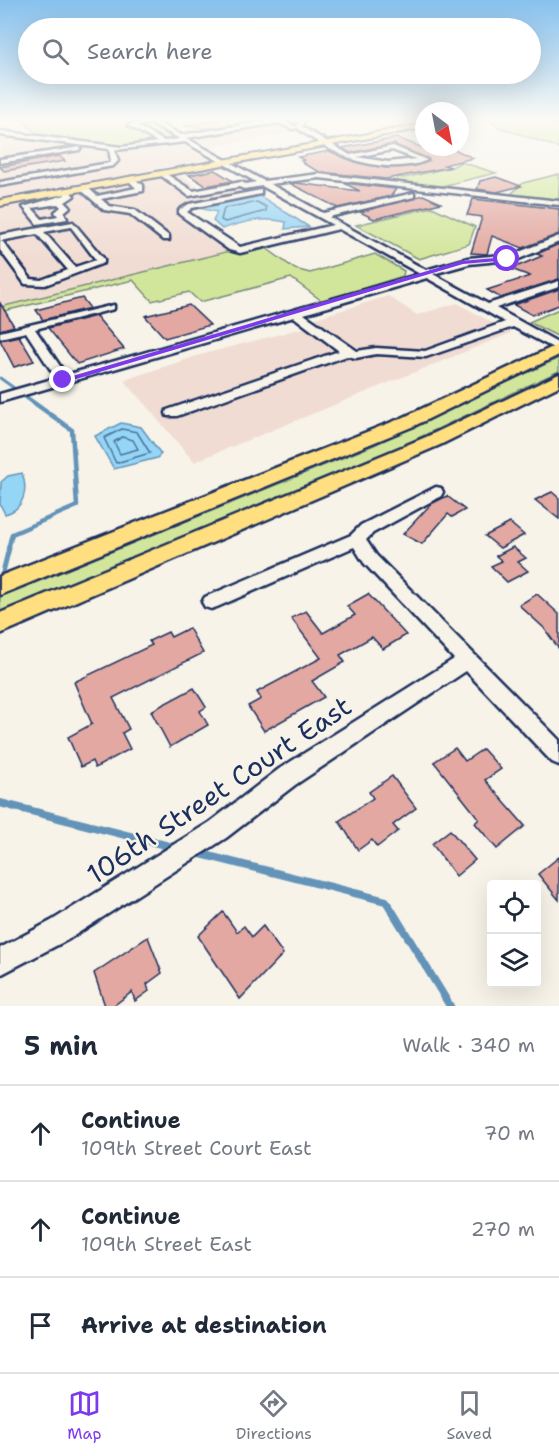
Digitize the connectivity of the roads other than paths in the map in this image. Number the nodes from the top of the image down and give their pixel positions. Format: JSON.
{"nodes":[{"id":1,"x":111,"y":165,"type":"edge"},
{"id":2,"x":207,"y":165,"type":"edge"},
{"id":3,"x":229,"y":165,"type":"edge"},
{"id":4,"x":388,"y":165,"type":"edge"},
{"id":5,"x":401,"y":165,"type":"edge"},
{"id":6,"x":396,"y":166,"type":"junction"},
{"id":7,"x":162,"y":173,"type":"junction"},
{"id":8,"x":131,"y":179,"type":"junction"},
{"id":9,"x":382,"y":181,"type":"junction"},
{"id":10,"x":108,"y":183,"type":"junction"},
{"id":11,"x":262,"y":183,"type":"junction"},
{"id":12,"x":0,"y":184,"type":"edge"},
{"id":13,"x":486,"y":185,"type":"dead end"},
{"id":14,"x":83,"y":188,"type":"junction"},
{"id":15,"x":273,"y":189,"type":"junction"},
{"id":16,"x":65,"y":191,"type":"junction"},
{"id":17,"x":122,"y":193,"type":"junction"},
{"id":18,"x":411,"y":195,"type":"dead end"},
{"id":19,"x":489,"y":195,"type":"junction"},
{"id":20,"x":96,"y":198,"type":"junction"},
{"id":21,"x":60,"y":201,"type":"junction"},
{"id":22,"x":0,"y":203,"type":"edge"},
{"id":23,"x":559,"y":203,"type":"edge"},
{"id":24,"x":322,"y":216,"type":"junction"},
{"id":25,"x":340,"y":226,"type":"junction"},
{"id":26,"x":38,"y":230,"type":"junction"},
{"id":27,"x":0,"y":238,"type":"edge"},
{"id":28,"x":166,"y":238,"type":"dead end"},
{"id":29,"x":559,"y":239,"type":"edge"},
{"id":30,"x":0,"y":244,"type":"edge"},
{"id":31,"x":74,"y":272,"type":"junction"},
{"id":32,"x":426,"y":274,"type":"junction"},
{"id":33,"x":559,"y":284,"type":"edge"},
{"id":34,"x":110,"y":307,"type":"dead end"},
{"id":35,"x":487,"y":308,"type":"junction"},
{"id":36,"x":296,"y":313,"type":"junction"},
{"id":37,"x":514,"y":323,"type":"junction"},
{"id":38,"x":29,"y":328,"type":"junction"},
{"id":39,"x":0,"y":335,"type":"edge"},
{"id":40,"x":559,"y":348,"type":"edge"},
{"id":41,"x":347,"y":352,"type":"junction"},
{"id":42,"x":559,"y":379,"type":"edge"},
{"id":43,"x":63,"y":380,"type":"junction"},
{"id":44,"x":0,"y":398,"type":"edge"},
{"id":45,"x":172,"y":412,"type":"dead end"},
{"id":46,"x":436,"y":492,"type":"dead end"},
{"id":47,"x":357,"y":539,"type":"junction"},
{"id":48,"x":0,"y":586,"type":"edge"},
{"id":49,"x":211,"y":602,"type":"dead end"},
{"id":50,"x":0,"y":624,"type":"edge"},
{"id":51,"x":468,"y":660,"type":"junction"},
{"id":52,"x":559,"y":755,"type":"edge"},
{"id":53,"x":0,"y":962,"type":"edge"}],
"edges":[{"from":1,"to":12,"type":"street"},
{"from":2,"to":7,"type":"main road"},
{"from":3,"to":11,"type":"street"},
{"from":4,"to":6,"type":"street"},
{"from":5,"to":6,"type":"street"},
{"from":6,"to":9,"type":"street"},
{"from":7,"to":8,"type":"main road"},
{"from":7,"to":11,"type":"street"},
{"from":8,"to":10,"type":"main road"},
{"from":8,"to":17,"type":"street"},
{"from":9,"to":11,"type":"street"},
{"from":9,"to":19,"type":"street"},
{"from":10,"to":14,"type":"main road"},
{"from":10,"to":17,"type":"street"},
{"from":11,"to":15,"type":"street"},
{"from":13,"to":19,"type":"street"},
{"from":14,"to":16,"type":"main road"},
{"from":14,"to":20,"type":"street"},
{"from":15,"to":24,"type":"street"},
{"from":15,"to":25,"type":"street"},
{"from":16,"to":21,"type":"street"},
{"from":16,"to":22,"type":"main road"},
{"from":17,"to":20,"type":"street"},
{"from":18,"to":24,"type":"street"},
{"from":19,"to":23,"type":"street"},
{"from":20,"to":28,"type":"street"},
{"from":21,"to":21,"type":"street"},
{"from":24,"to":25,"type":"street"},
{"from":25,"to":32,"type":"street"},
{"from":26,"to":27,"type":"street"},
{"from":26,"to":31,"type":"street"},
{"from":26,"to":31,"type":"street"},
{"from":29,"to":32,"type":"street"},
{"from":30,"to":31,"type":"street"},
{"from":32,"to":35,"type":"street"},
{"from":32,"to":36,"type":"street"},
{"from":33,"to":35,"type":"street"},
{"from":34,"to":38,"type":"street"},
{"from":35,"to":37,"type":"street"},
{"from":36,"to":41,"type":"street"},
{"from":36,"to":43,"type":"street"},
{"from":37,"to":40,"type":"street"},
{"from":37,"to":41,"type":"street"},
{"from":38,"to":39,"type":"street"},
{"from":38,"to":43,"type":"street"},
{"from":40,"to":48,"type":"highway"},
{"from":41,"to":45,"type":"street"},
{"from":42,"to":50,"type":"highway"},
{"from":43,"to":44,"type":"street"},
{"from":46,"to":47,"type":"street"},
{"from":47,"to":49,"type":"street"},
{"from":47,"to":51,"type":"street"},
{"from":51,"to":52,"type":"street"},
{"from":51,"to":53,"type":"street","name":"106th Street Court East"}]}
